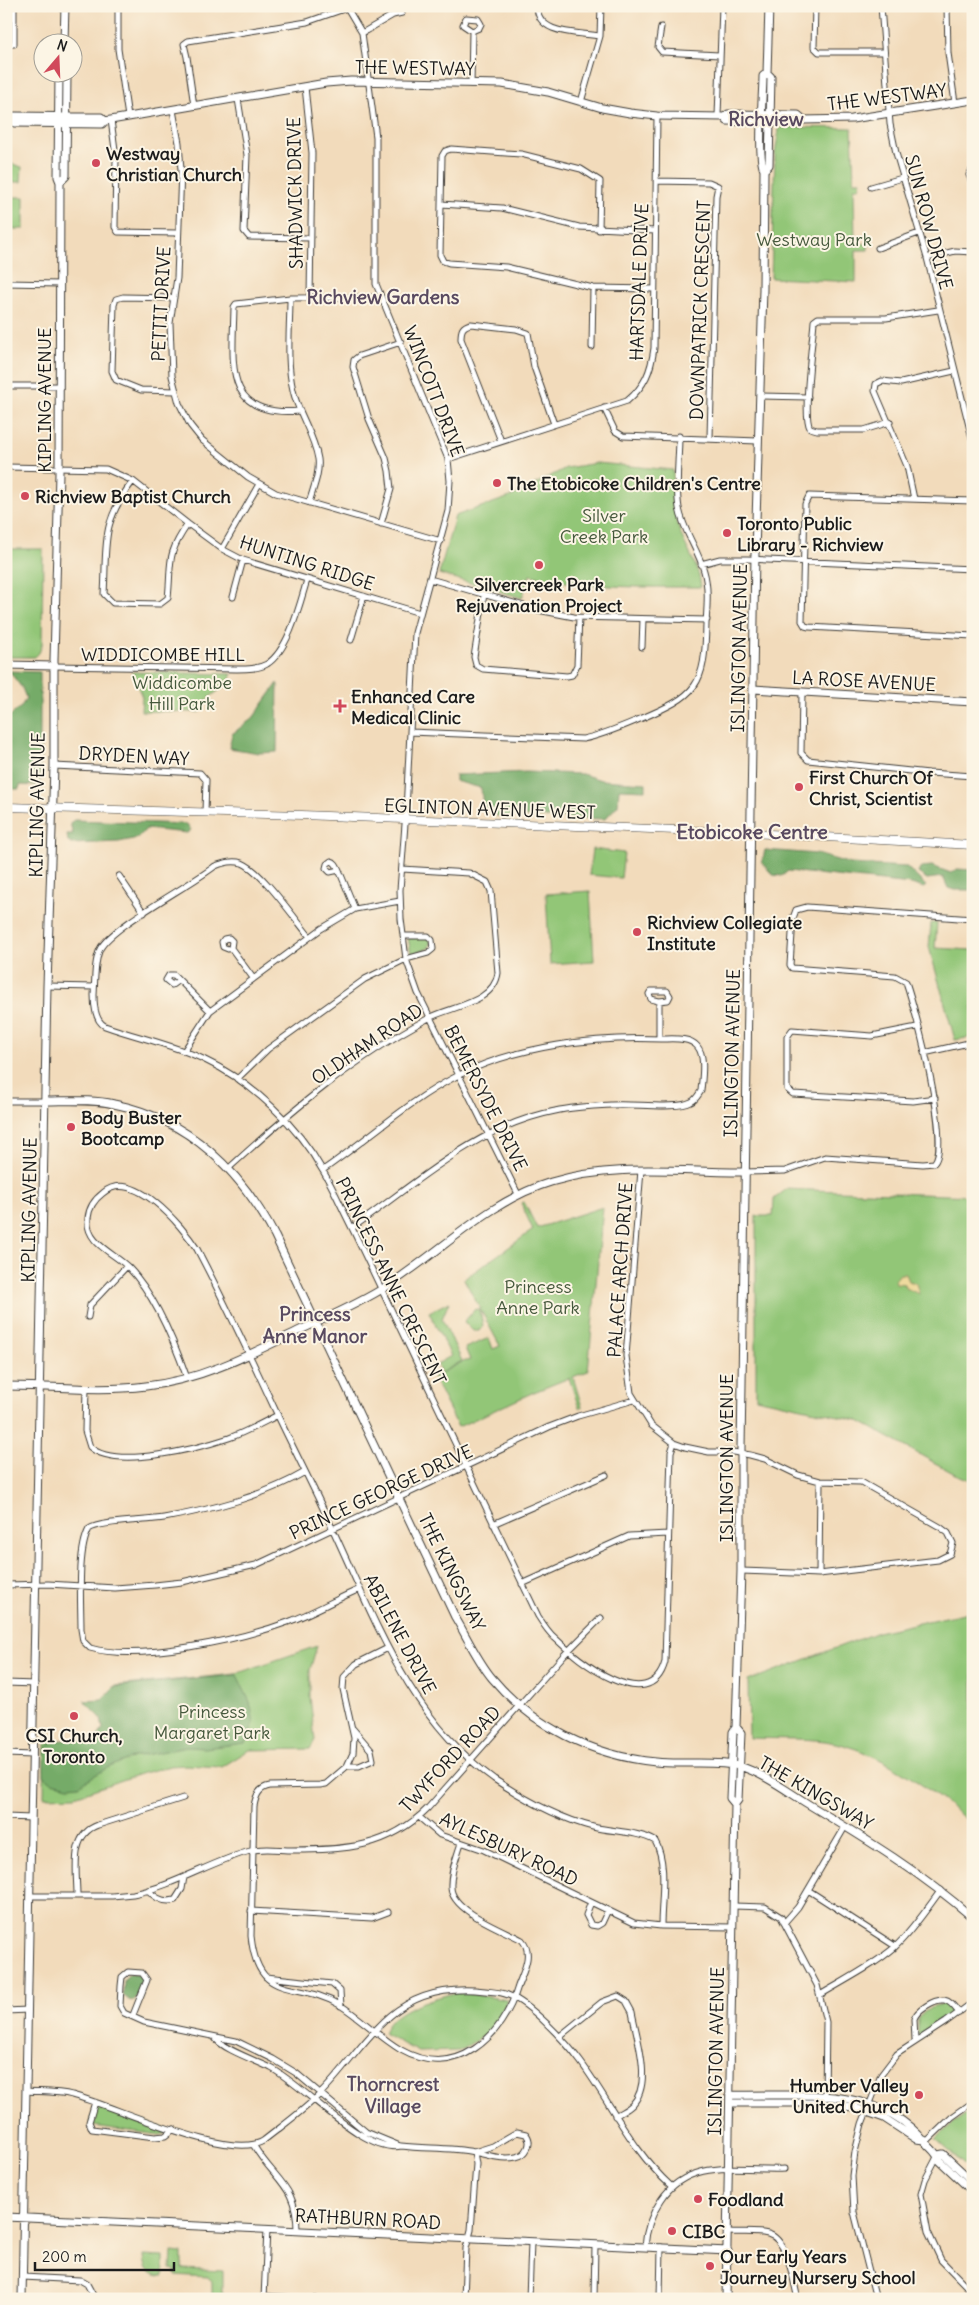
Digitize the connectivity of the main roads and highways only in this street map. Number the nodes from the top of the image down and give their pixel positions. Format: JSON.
{"nodes":[{"id":1,"x":65,"y":6,"type":"edge"},
{"id":2,"x":769,"y":6,"type":"edge"},
{"id":3,"x":64,"y":32,"type":"edge"},
{"id":4,"x":59,"y":82,"type":"edge"},
{"id":5,"x":67,"y":82,"type":"edge"},
{"id":6,"x":973,"y":100,"type":"edge"},
{"id":7,"x":58,"y":116,"type":"junction"},
{"id":8,"x":9,"y":118,"type":"edge"},
{"id":9,"x":766,"y":118,"type":"junction"},
{"id":10,"x":66,"y":120,"type":"junction"},
{"id":11,"x":58,"y":124,"type":"junction"},
{"id":12,"x":60,"y":182,"type":"junction"},
{"id":13,"x":6,"y":665,"type":"edge"},
{"id":14,"x":54,"y":666,"type":"junction"},
{"id":15,"x":753,"y":689,"type":"junction"},
{"id":16,"x":973,"y":702,"type":"edge"},
{"id":17,"x":6,"y":807,"type":"edge"},
{"id":18,"x":52,"y":808,"type":"junction"},
{"id":19,"x":750,"y":833,"type":"junction"},
{"id":20,"x":973,"y":845,"type":"edge"},
{"id":21,"x":45,"y":1102,"type":"junction"},
{"id":22,"x":745,"y":1172,"type":"junction"},
{"id":23,"x":316,"y":1323,"type":"junction"},
{"id":24,"x":6,"y":1386,"type":"edge"},
{"id":25,"x":41,"y":1387,"type":"junction"},
{"id":26,"x":735,"y":1766,"type":"junction"},
{"id":27,"x":973,"y":1918,"type":"edge"},
{"id":28,"x":731,"y":2095,"type":"junction"},
{"id":29,"x":825,"y":2100,"type":"junction"},
{"id":30,"x":731,"y":2103,"type":"junction"},
{"id":31,"x":938,"y":2155,"type":"junction"},
{"id":32,"x":973,"y":2182,"type":"edge"},
{"id":33,"x":973,"y":2192,"type":"edge"},
{"id":34,"x":6,"y":2217,"type":"edge"},
{"id":35,"x":24,"y":2217,"type":"junction"},
{"id":36,"x":728,"y":2251,"type":"junction"},
{"id":37,"x":22,"y":2299,"type":"edge"},
{"id":38,"x":726,"y":2299,"type":"edge"}],
"edges":[{"from":1,"to":3,"type":"main road"},
{"from":2,"to":9,"type":"main road","name":"ISLINGTON AVENUE"},
{"from":4,"to":7,"type":"main road","name":"KIPLING AVENUE"},
{"from":5,"to":10,"type":"main road","name":"KIPLING AVENUE"},
{"from":6,"to":9,"type":"main road","name":"THE WESTWAY"},
{"from":7,"to":8,"type":"main road","name":"THE WESTWAY"},
{"from":7,"to":10,"type":"main road","name":"THE WESTWAY"},
{"from":7,"to":11,"type":"main road","name":"KIPLING AVENUE"},
{"from":8,"to":11,"type":"main road","name":"THE WESTWAY"},
{"from":9,"to":10,"type":"main road","name":"THE WESTWAY"},
{"from":9,"to":15,"type":"main road","name":"ISLINGTON AVENUE"},
{"from":10,"to":11,"type":"main road","name":"THE WESTWAY"},
{"from":10,"to":12,"type":"main road","name":"KIPLING AVENUE"},
{"from":11,"to":12,"type":"main road","name":"KIPLING AVENUE"},
{"from":12,"to":14,"type":"main road","name":"KIPLING AVENUE"},
{"from":13,"to":14,"type":"main road"},
{"from":14,"to":18,"type":"main road","name":"KIPLING AVENUE"},
{"from":15,"to":16,"type":"main road","name":"LA ROSE AVENUE"},
{"from":15,"to":19,"type":"main road","name":"ISLINGTON AVENUE"},
{"from":17,"to":18,"type":"main road","name":"EGLINTON AVENUE WEST"},
{"from":18,"to":19,"type":"main road","name":"EGLINTON AVENUE WEST"},
{"from":18,"to":21,"type":"main road","name":"KIPLING AVENUE"},
{"from":19,"to":20,"type":"main road","name":"EGLINTON AVENUE WEST"},
{"from":19,"to":22,"type":"main road","name":"ISLINGTON AVENUE"},
{"from":21,"to":23,"type":"main road","name":"THE KINGSWAY"},
{"from":21,"to":25,"type":"main road","name":"KIPLING AVENUE"},
{"from":22,"to":23,"type":"main road"},
{"from":22,"to":26,"type":"main road","name":"ISLINGTON AVENUE"},
{"from":23,"to":25,"type":"main road"},
{"from":23,"to":26,"type":"main road","name":"THE KINGSWAY"},
{"from":24,"to":25,"type":"main road"},
{"from":25,"to":35,"type":"main road","name":"KIPLING AVENUE"},
{"from":26,"to":27,"type":"main road","name":"THE KINGSWAY"},
{"from":26,"to":28,"type":"main road","name":"ISLINGTON AVENUE"},
{"from":28,"to":29,"type":"main road"},
{"from":28,"to":30,"type":"main road","name":"ISLINGTON AVENUE"},
{"from":29,"to":30,"type":"main road"},
{"from":29,"to":31,"type":"main road"},
{"from":30,"to":36,"type":"main road","name":"ISLINGTON AVENUE"},
{"from":31,"to":32,"type":"main road"},
{"from":31,"to":33,"type":"main road"},
{"from":34,"to":35,"type":"main road","name":"RATHBURN ROAD"},
{"from":35,"to":36,"type":"main road","name":"RATHBURN ROAD"},
{"from":35,"to":37,"type":"main road","name":"KIPLING AVENUE"},
{"from":36,"to":38,"type":"main road","name":"ISLINGTON AVENUE"}]}
